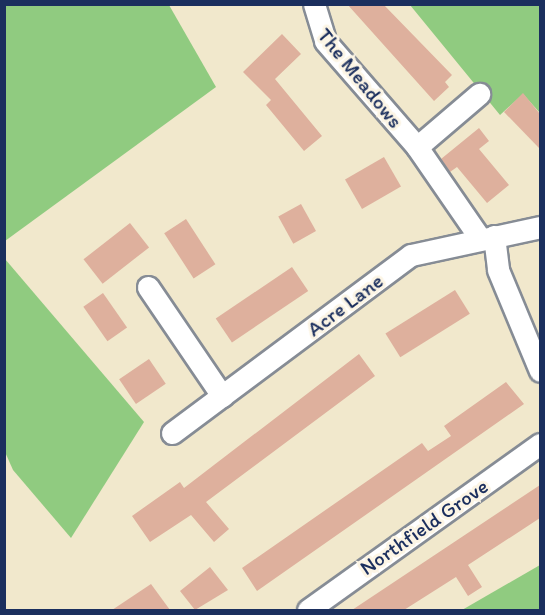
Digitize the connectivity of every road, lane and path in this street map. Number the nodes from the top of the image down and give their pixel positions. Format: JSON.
{"nodes":[{"id":1,"x":314,"y":4,"type":"edge"},
{"id":2,"x":479,"y":94,"type":"dead end"},
{"id":3,"x":417,"y":147,"type":"junction"},
{"id":4,"x":540,"y":227,"type":"edge"},
{"id":5,"x":486,"y":237,"type":"junction"},
{"id":6,"x":148,"y":287,"type":"dead end"},
{"id":7,"x":540,"y":371,"type":"edge"},
{"id":8,"x":222,"y":396,"type":"junction"},
{"id":9,"x":172,"y":433,"type":"dead end"},
{"id":10,"x":540,"y":444,"type":"edge"},
{"id":11,"x":308,"y":610,"type":"edge"}],
"edges":[{"from":1,"to":3,"type":"street","name":"The Meadows"},
{"from":2,"to":3,"type":"street","name":"The Meadows"},
{"from":3,"to":5,"type":"street","name":"The Meadows"},
{"from":4,"to":5,"type":"street","name":"Acre Lane"},
{"from":5,"to":7,"type":"street"},
{"from":5,"to":8,"type":"street","name":"Acre Lane"},
{"from":6,"to":8,"type":"street"},
{"from":8,"to":9,"type":"street","name":"Acre Lane"},
{"from":10,"to":11,"type":"street","name":"Northfield Grove"}]}
